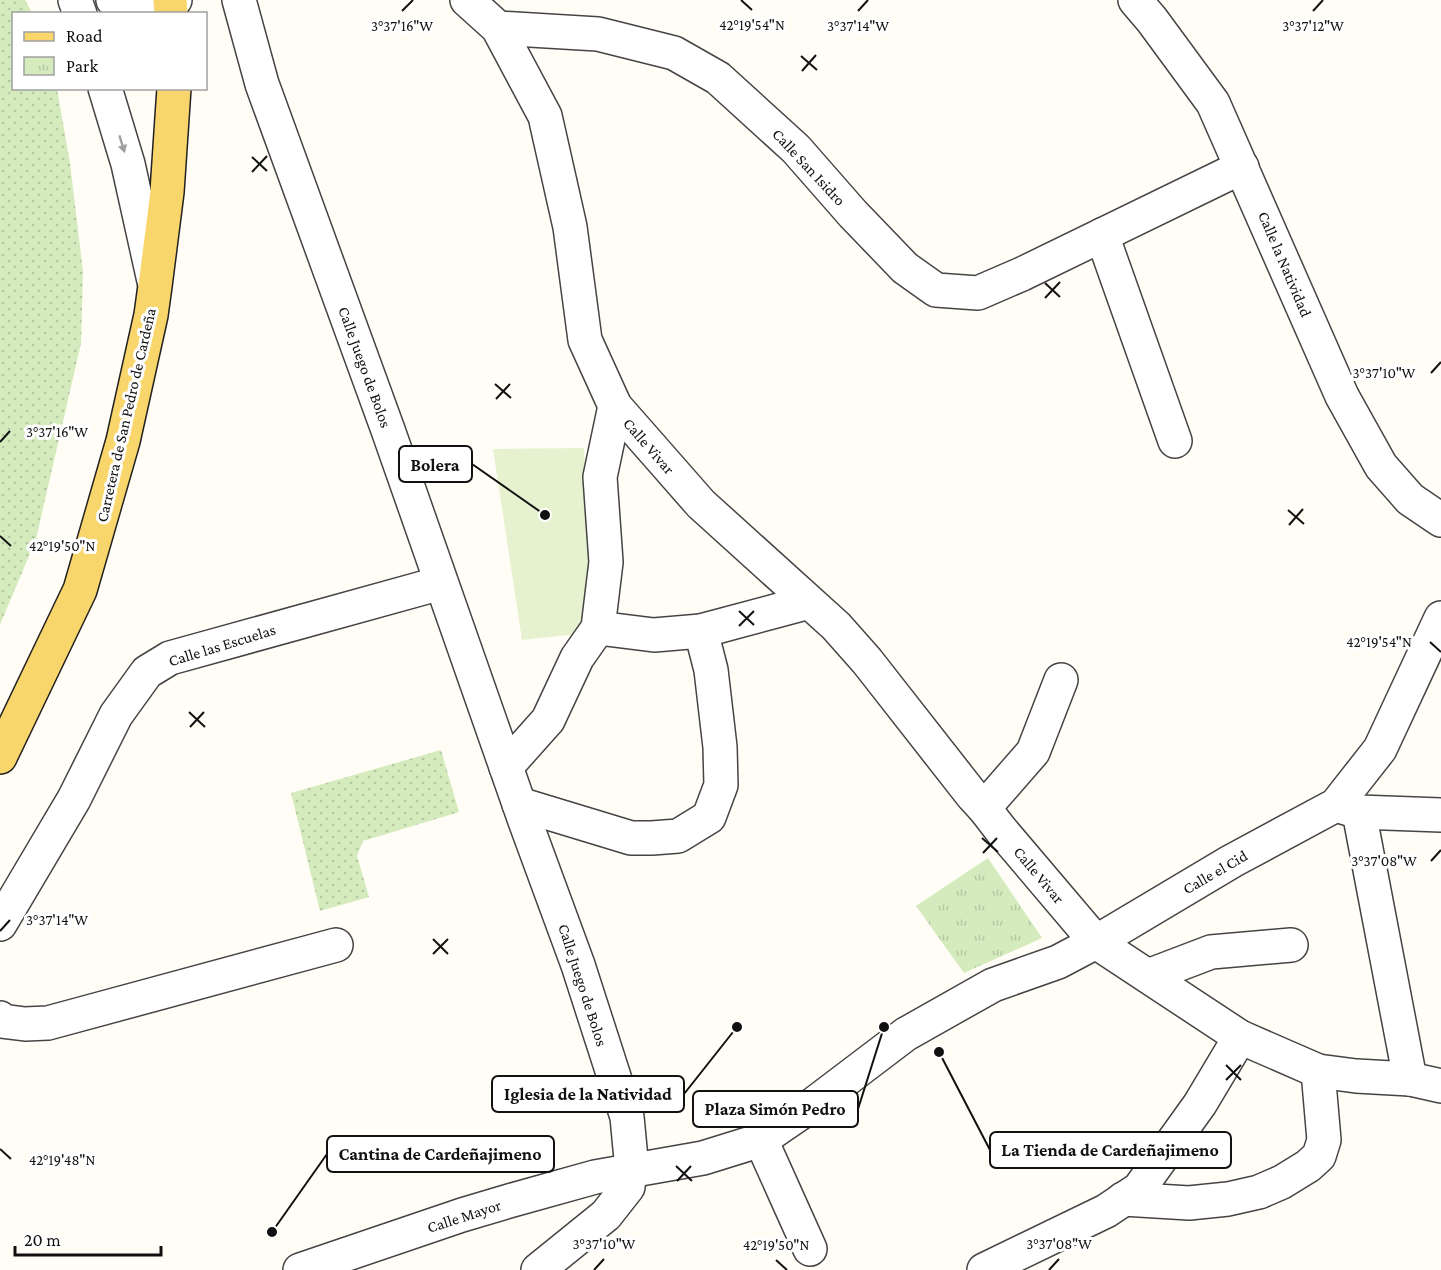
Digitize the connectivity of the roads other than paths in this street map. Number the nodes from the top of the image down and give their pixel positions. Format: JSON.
{"nodes":[{"id":1,"x":113,"y":0,"type":"edge"},
{"id":2,"x":239,"y":0,"type":"edge"},
{"id":3,"x":467,"y":0,"type":"edge"},
{"id":4,"x":1135,"y":0,"type":"edge"},
{"id":5,"x":172,"y":4,"type":"edge"},
{"id":6,"x":498,"y":28,"type":"junction"},
{"id":7,"x":106,"y":90,"type":"edge"},
{"id":8,"x":174,"y":90,"type":"edge"},
{"id":9,"x":1242,"y":167,"type":"junction"},
{"id":10,"x":1102,"y":235,"type":"junction"},
{"id":11,"x":155,"y":286,"type":"junction"},
{"id":12,"x":615,"y":406,"type":"junction"},
{"id":13,"x":1175,"y":441,"type":"dead end"},
{"id":14,"x":1441,"y":520,"type":"edge"},
{"id":15,"x":441,"y":584,"type":"junction"},
{"id":16,"x":809,"y":602,"type":"junction"},
{"id":17,"x":1441,"y":618,"type":"edge"},
{"id":18,"x":598,"y":628,"type":"junction"},
{"id":19,"x":701,"y":630,"type":"junction"},
{"id":20,"x":1060,"y":680,"type":"dead end"},
{"id":21,"x":0,"y":757,"type":"edge"},
{"id":22,"x":506,"y":767,"type":"junction"},
{"id":23,"x":519,"y":804,"type":"junction"},
{"id":24,"x":984,"y":808,"type":"junction"},
{"id":25,"x":1347,"y":808,"type":"junction"},
{"id":26,"x":1441,"y":815,"type":"edge"},
{"id":27,"x":0,"y":924,"type":"edge"},
{"id":28,"x":1096,"y":942,"type":"junction"},
{"id":29,"x":336,"y":945,"type":"dead end"},
{"id":30,"x":1291,"y":945,"type":"dead end"},
{"id":31,"x":1148,"y":976,"type":"junction"},
{"id":32,"x":0,"y":1018,"type":"edge"},
{"id":33,"x":1240,"y":1037,"type":"junction"},
{"id":34,"x":1318,"y":1071,"type":"junction"},
{"id":35,"x":1426,"y":1083,"type":"edge"},
{"id":36,"x":761,"y":1140,"type":"junction"},
{"id":37,"x":630,"y":1170,"type":"junction"},
{"id":38,"x":1123,"y":1199,"type":"junction"},
{"id":39,"x":810,"y":1249,"type":"dead end"},
{"id":40,"x":300,"y":1270,"type":"edge"},
{"id":41,"x":538,"y":1270,"type":"edge"},
{"id":42,"x":984,"y":1270,"type":"edge"}],
"edges":[{"from":1,"to":5,"type":"street"},
{"from":2,"to":15,"type":"street","name":"Calle Juego de Bolos"},
{"from":3,"to":6,"type":"street","name":"Calle Vivar"},
{"from":4,"to":9,"type":"street","name":"Calle la Natividad"},
{"from":6,"to":10,"type":"street","name":"Calle San Isidro"},
{"from":6,"to":12,"type":"street","name":"Calle Vivar"},
{"from":7,"to":11,"type":"street","one_way":true},
{"from":8,"to":11,"type":"main road","name":"Carretera de San Pedro de Cardeña"},
{"from":9,"to":10,"type":"street","name":"Calle San Isidro"},
{"from":9,"to":14,"type":"street","name":"Calle la Natividad"},
{"from":10,"to":13,"type":"street"},
{"from":11,"to":21,"type":"main road","name":"Carretera de San Pedro de Cardeña"},
{"from":12,"to":16,"type":"street","name":"Calle Vivar"},
{"from":12,"to":18,"type":"street"},
{"from":15,"to":22,"type":"street","name":"Calle Juego de Bolos"},
{"from":15,"to":27,"type":"street","name":"Calle las Escuelas"},
{"from":16,"to":19,"type":"street"},
{"from":16,"to":24,"type":"street","name":"Calle Vivar"},
{"from":17,"to":25,"type":"street","name":"Calle el Cid"},
{"from":18,"to":19,"type":"street"},
{"from":18,"to":22,"type":"street"},
{"from":19,"to":23,"type":"street"},
{"from":20,"to":24,"type":"street"},
{"from":22,"to":23,"type":"street","name":"Calle Juego de Bolos"},
{"from":23,"to":37,"type":"street","name":"Calle Juego de Bolos"},
{"from":24,"to":28,"type":"street","name":"Calle Vivar"},
{"from":25,"to":26,"type":"street"},
{"from":25,"to":28,"type":"street","name":"Calle el Cid"},
{"from":25,"to":35,"type":"street"},
{"from":28,"to":31,"type":"street","name":"Calle Vivar"},
{"from":28,"to":36,"type":"street","name":"Calle el Cid"},
{"from":29,"to":32,"type":"street"},
{"from":30,"to":31,"type":"street"},
{"from":31,"to":33,"type":"street","name":"Calle Vivar"},
{"from":33,"to":34,"type":"street","name":"Calle Vivar"},
{"from":33,"to":38,"type":"street"},
{"from":34,"to":35,"type":"street","name":"Calle Vivar"},
{"from":34,"to":38,"type":"street"},
{"from":36,"to":37,"type":"street","name":"Calle Mayor"},
{"from":36,"to":39,"type":"street"},
{"from":37,"to":40,"type":"street","name":"Calle Mayor"},
{"from":37,"to":41,"type":"street"},
{"from":38,"to":42,"type":"street"}]}
